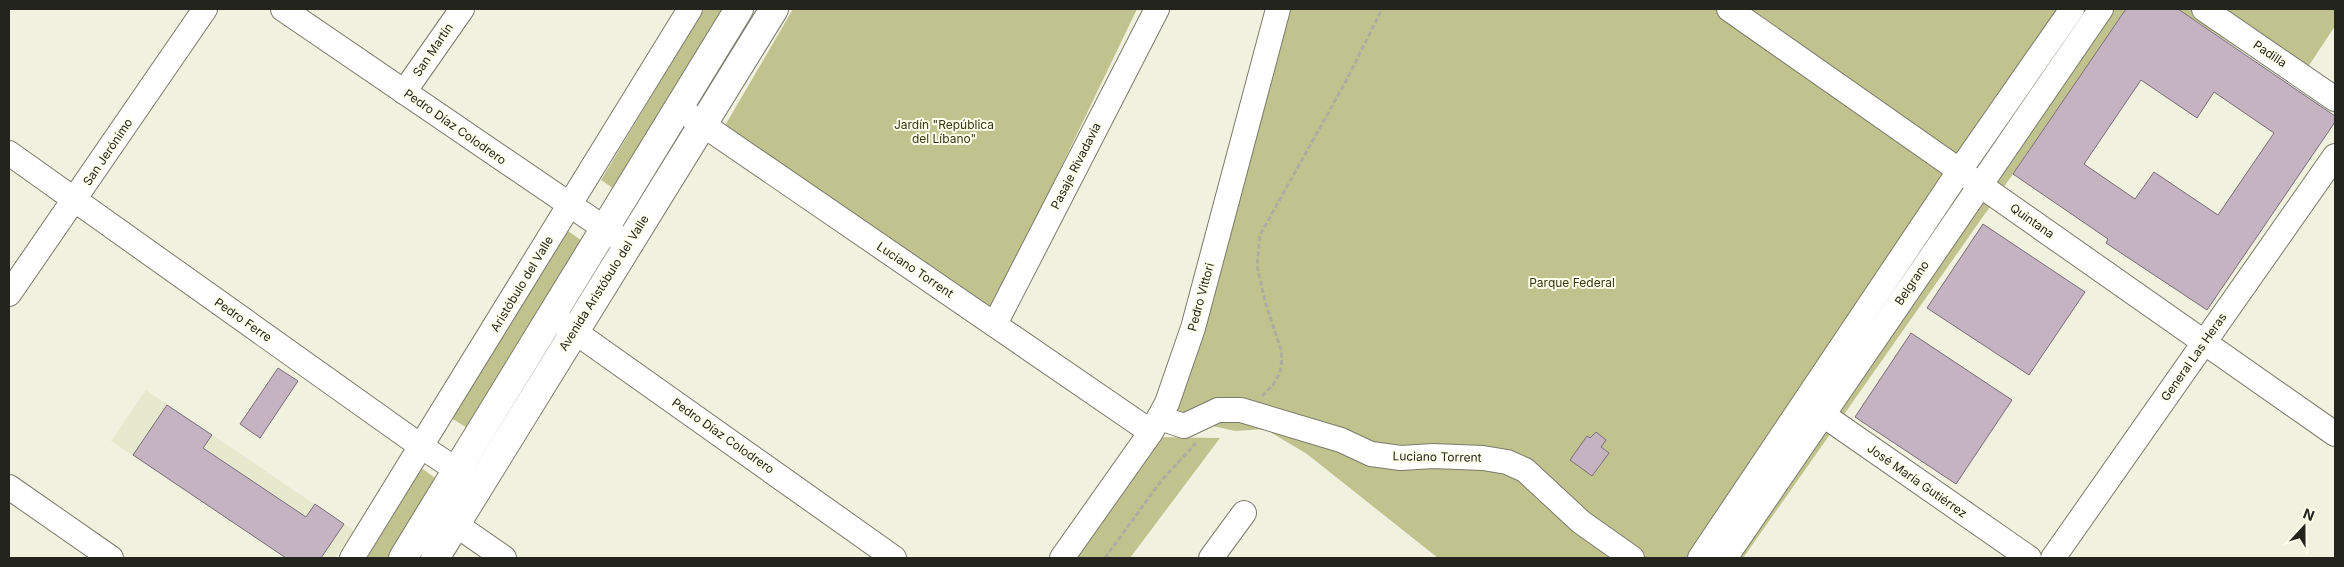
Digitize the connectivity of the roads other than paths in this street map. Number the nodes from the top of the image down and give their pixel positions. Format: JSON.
{"nodes":[{"id":1,"x":205,"y":9,"type":"edge"},
{"id":2,"x":283,"y":9,"type":"edge"},
{"id":3,"x":462,"y":9,"type":"edge"},
{"id":4,"x":690,"y":9,"type":"edge"},
{"id":5,"x":739,"y":9,"type":"edge"},
{"id":6,"x":773,"y":9,"type":"edge"},
{"id":7,"x":1156,"y":9,"type":"edge"},
{"id":8,"x":1278,"y":9,"type":"edge"},
{"id":9,"x":1729,"y":9,"type":"edge"},
{"id":10,"x":2072,"y":9,"type":"edge"},
{"id":11,"x":2101,"y":9,"type":"edge"},
{"id":12,"x":2204,"y":9,"type":"edge"},
{"id":13,"x":404,"y":92,"type":"junction"},
{"id":14,"x":2335,"y":99,"type":"edge"},
{"id":15,"x":679,"y":107,"type":"junction"},
{"id":16,"x":702,"y":125,"type":"junction"},
{"id":17,"x":9,"y":153,"type":"edge"},
{"id":18,"x":2335,"y":156,"type":"edge"},
{"id":19,"x":1960,"y":170,"type":"junction"},
{"id":20,"x":1980,"y":184,"type":"junction"},
{"id":21,"x":74,"y":200,"type":"junction"},
{"id":22,"x":570,"y":206,"type":"junction"},
{"id":23,"x":605,"y":230,"type":"junction"},
{"id":24,"x":628,"y":244,"type":"junction"},
{"id":25,"x":9,"y":294,"type":"edge"},
{"id":26,"x":551,"y":315,"type":"junction"},
{"id":27,"x":995,"y":324,"type":"junction"},
{"id":28,"x":574,"y":331,"type":"junction"},
{"id":29,"x":2205,"y":341,"type":"junction"},
{"id":30,"x":1814,"y":408,"type":"junction"},
{"id":31,"x":1156,"y":425,"type":"junction"},
{"id":32,"x":2335,"y":434,"type":"edge"},
{"id":33,"x":422,"y":447,"type":"junction"},
{"id":34,"x":457,"y":470,"type":"junction"},
{"id":35,"x":480,"y":485,"type":"junction"},
{"id":36,"x":9,"y":487,"type":"edge"},
{"id":37,"x":433,"y":509,"type":"junction"},
{"id":38,"x":1244,"y":513,"type":"dead end"},
{"id":39,"x":456,"y":524,"type":"junction"},
{"id":40,"x":110,"y":558,"type":"edge"},
{"id":41,"x":352,"y":558,"type":"edge"},
{"id":42,"x":403,"y":558,"type":"edge"},
{"id":43,"x":435,"y":558,"type":"edge"},
{"id":44,"x":504,"y":558,"type":"edge"},
{"id":45,"x":894,"y":558,"type":"edge"},
{"id":46,"x":1062,"y":558,"type":"edge"},
{"id":47,"x":1210,"y":558,"type":"edge"},
{"id":48,"x":1632,"y":558,"type":"edge"},
{"id":49,"x":1700,"y":558,"type":"edge"},
{"id":50,"x":1725,"y":558,"type":"edge"},
{"id":51,"x":2029,"y":558,"type":"edge"},
{"id":52,"x":2053,"y":558,"type":"edge"}],
"edges":[{"from":1,"to":21,"type":"street","name":"San Jerónimo"},
{"from":2,"to":13,"type":"street","name":"Pedro Díaz Colodrero"},
{"from":3,"to":13,"type":"street","name":"San Martín"},
{"from":4,"to":22,"type":"street","name":"Aristóbulo del Valle"},
{"from":5,"to":15,"type":"main road"},
{"from":6,"to":16,"type":"main road","name":"Avenida Aristóbulo del Valle"},
{"from":7,"to":27,"type":"street","name":"Pasaje Rivadavia"},
{"from":8,"to":31,"type":"street","name":"Pedro Vittori"},
{"from":9,"to":19,"type":"street","name":"Quintana"},
{"from":10,"to":19,"type":"street","name":"Belgrano"},
{"from":11,"to":20,"type":"street","name":"Belgrano"},
{"from":12,"to":14,"type":"street","name":"Padilla"},
{"from":13,"to":22,"type":"street","name":"Pedro Díaz Colodrero"},
{"from":15,"to":16,"type":"street","name":"Luciano Torrent"},
{"from":15,"to":23,"type":"main road"},
{"from":16,"to":24,"type":"main road","name":"Avenida Aristóbulo del Valle"},
{"from":16,"to":27,"type":"street","name":"Luciano Torrent"},
{"from":17,"to":21,"type":"street","name":"Pedro Ferre"},
{"from":18,"to":29,"type":"street","name":"General Las Heras"},
{"from":19,"to":20,"type":"street","name":"Quintana"},
{"from":19,"to":30,"type":"street","name":"Belgrano"},
{"from":20,"to":29,"type":"street","name":"Quintana"},
{"from":20,"to":30,"type":"street","name":"Belgrano"},
{"from":21,"to":25,"type":"street","name":"San Jerónimo"},
{"from":21,"to":33,"type":"street","name":"Pedro Ferre"},
{"from":22,"to":23,"type":"street","name":"Pedro Díaz Colodrero"},
{"from":22,"to":33,"type":"street","name":"Aristóbulo del Valle"},
{"from":23,"to":24,"type":"street","name":"Pedro Díaz Colodrero"},
{"from":23,"to":26,"type":"main road"},
{"from":24,"to":28,"type":"main road","name":"Avenida Aristóbulo del Valle"},
{"from":26,"to":28,"type":"street","name":"Pedro Díaz Colodrero"},
{"from":26,"to":34,"type":"main road"},
{"from":27,"to":31,"type":"street","name":"Luciano Torrent"},
{"from":28,"to":35,"type":"main road","name":"Avenida Aristóbulo del Valle"},
{"from":28,"to":45,"type":"street","name":"Pedro Díaz Colodrero"},
{"from":29,"to":32,"type":"street","name":"Quintana"},
{"from":29,"to":52,"type":"street","name":"General Las Heras"},
{"from":30,"to":49,"type":"street","name":"Belgrano"},
{"from":30,"to":50,"type":"street","name":"Belgrano"},
{"from":30,"to":51,"type":"street","name":"José María Gutiérrez"},
{"from":31,"to":46,"type":"street","name":"Pedro Vittori"},
{"from":31,"to":48,"type":"street","name":"Luciano Torrent"},
{"from":33,"to":34,"type":"street","name":"Pedro Ferre"},
{"from":33,"to":41,"type":"street","name":"Aristóbulo del Valle"},
{"from":34,"to":35,"type":"street","name":"Pedro Ferre"},
{"from":34,"to":37,"type":"main road"},
{"from":35,"to":39,"type":"main road","name":"Avenida Aristóbulo del Valle"},
{"from":36,"to":40,"type":"street"},
{"from":37,"to":39,"type":"street"},
{"from":37,"to":42,"type":"main road"},
{"from":38,"to":47,"type":"street"},
{"from":39,"to":43,"type":"main road","name":"Avenida Aristóbulo del Valle"},
{"from":39,"to":44,"type":"street"}]}
